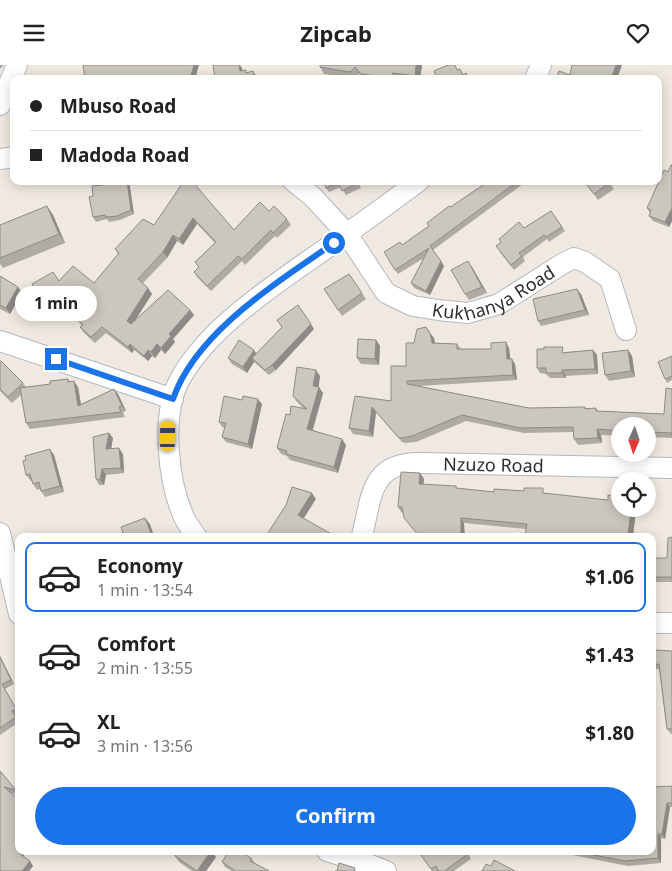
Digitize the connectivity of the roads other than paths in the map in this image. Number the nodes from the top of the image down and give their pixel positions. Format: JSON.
{"nodes":[{"id":1,"x":10,"y":81,"type":"edge"},
{"id":2,"x":0,"y":105,"type":"edge"},
{"id":3,"x":298,"y":185,"type":"edge"},
{"id":4,"x":414,"y":185,"type":"edge"},
{"id":5,"x":347,"y":234,"type":"junction"},
{"id":6,"x":626,"y":330,"type":"dead end"},
{"id":7,"x":0,"y":341,"type":"edge"},
{"id":8,"x":173,"y":399,"type":"junction"},
{"id":9,"x":672,"y":468,"type":"edge"},
{"id":10,"x":0,"y":533,"type":"edge"},
{"id":11,"x":194,"y":533,"type":"edge"},
{"id":12,"x":363,"y":533,"type":"edge"},
{"id":13,"x":15,"y":597,"type":"edge"},
{"id":14,"x":656,"y":623,"type":"edge"},
{"id":15,"x":672,"y":623,"type":"edge"},
{"id":16,"x":340,"y":855,"type":"edge"},
{"id":17,"x":386,"y":871,"type":"edge"}],
"edges":[{"from":1,"to":2,"type":"street"},
{"from":3,"to":5,"type":"street","name":"Kukhanya Road"},
{"from":4,"to":5,"type":"street"},
{"from":5,"to":6,"type":"street","name":"Kukhanya Road"},
{"from":5,"to":8,"type":"street"},
{"from":7,"to":8,"type":"street"},
{"from":8,"to":11,"type":"street"},
{"from":9,"to":12,"type":"street","name":"Nzuzo Road"},
{"from":10,"to":13,"type":"street"},
{"from":14,"to":15,"type":"street"},
{"from":16,"to":17,"type":"street"}]}
